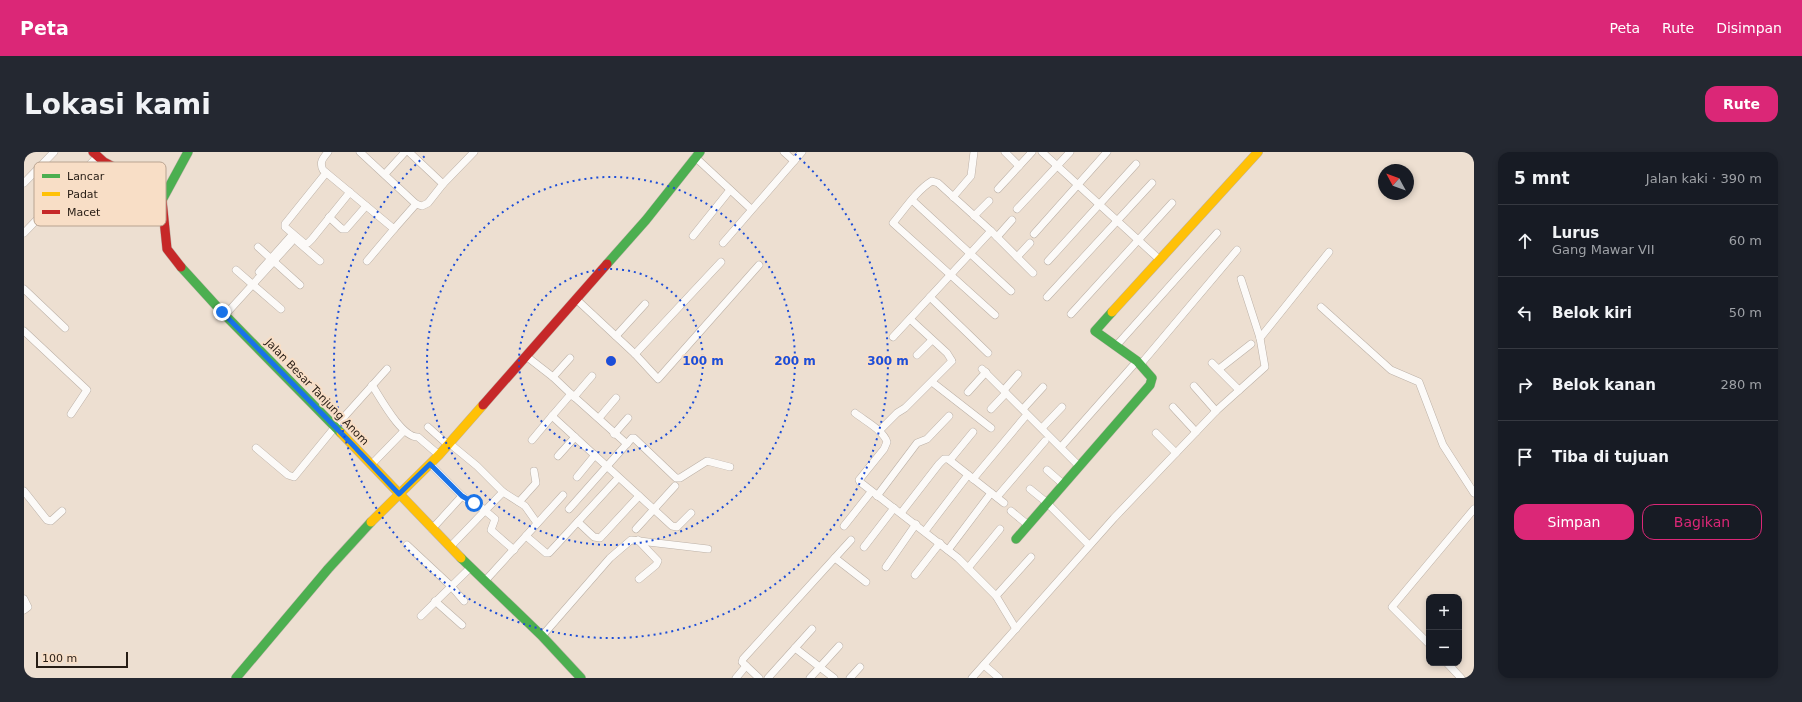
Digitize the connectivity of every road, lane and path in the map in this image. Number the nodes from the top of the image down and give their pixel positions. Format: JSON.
{"nodes":[{"id":1,"x":54,"y":152,"type":"edge"},
{"id":2,"x":188,"y":152,"type":"edge"},
{"id":3,"x":328,"y":152,"type":"edge"},
{"id":4,"x":360,"y":152,"type":"edge"},
{"id":5,"x":405,"y":152,"type":"edge"},
{"id":6,"x":409,"y":152,"type":"edge"},
{"id":7,"x":474,"y":152,"type":"edge"},
{"id":8,"x":784,"y":152,"type":"edge"},
{"id":9,"x":802,"y":152,"type":"edge"},
{"id":10,"x":974,"y":152,"type":"edge"},
{"id":11,"x":1005,"y":152,"type":"edge"},
{"id":12,"x":1032,"y":152,"type":"edge"},
{"id":13,"x":1042,"y":152,"type":"edge"},
{"id":14,"x":1070,"y":152,"type":"edge"},
{"id":15,"x":1107,"y":152,"type":"edge"},
{"id":16,"x":1258,"y":152,"type":"edge"},
{"id":17,"x":95,"y":154,"type":"edge"},
{"id":18,"x":698,"y":155,"type":"edge"},
{"id":19,"x":794,"y":161,"type":"junction"},
{"id":20,"x":44,"y":162,"type":"edge"},
{"id":21,"x":88,"y":162,"type":"edge"},
{"id":22,"x":109,"y":162,"type":"edge"},
{"id":23,"x":1136,"y":164,"type":"dead end"},
{"id":24,"x":1020,"y":166,"type":"junction"},
{"id":25,"x":1057,"y":166,"type":"junction"},
{"id":26,"x":34,"y":173,"type":"edge"},
{"id":27,"x":326,"y":173,"type":"junction"},
{"id":28,"x":385,"y":174,"type":"junction"},
{"id":29,"x":24,"y":183,"type":"edge"},
{"id":30,"x":1152,"y":183,"type":"dead end"},
{"id":31,"x":443,"y":184,"type":"junction"},
{"id":32,"x":1078,"y":185,"type":"junction"},
{"id":33,"x":998,"y":189,"type":"dead end"},
{"id":34,"x":730,"y":190,"type":"junction"},
{"id":35,"x":350,"y":192,"type":"junction"},
{"id":36,"x":166,"y":193,"type":"edge"},
{"id":37,"x":952,"y":196,"type":"junction"},
{"id":38,"x":912,"y":200,"type":"junction"},
{"id":39,"x":989,"y":201,"type":"dead end"},
{"id":40,"x":1172,"y":203,"type":"dead end"},
{"id":41,"x":416,"y":204,"type":"junction"},
{"id":42,"x":1099,"y":204,"type":"junction"},
{"id":43,"x":366,"y":206,"type":"junction"},
{"id":44,"x":752,"y":209,"type":"junction"},
{"id":45,"x":1016,"y":209,"type":"dead end"},
{"id":46,"x":974,"y":216,"type":"junction"},
{"id":47,"x":329,"y":217,"type":"junction"},
{"id":48,"x":1012,"y":220,"type":"dead end"},
{"id":49,"x":1117,"y":221,"type":"junction"},
{"id":50,"x":34,"y":222,"type":"edge"},
{"id":51,"x":165,"y":226,"type":"edge"},
{"id":52,"x":282,"y":229,"type":"dead end"},
{"id":53,"x":394,"y":229,"type":"junction"},
{"id":54,"x":24,"y":233,"type":"edge"},
{"id":55,"x":994,"y":234,"type":"junction"},
{"id":56,"x":1034,"y":234,"type":"dead end"},
{"id":57,"x":1217,"y":234,"type":"dead end"},
{"id":58,"x":693,"y":236,"type":"dead end"},
{"id":59,"x":292,"y":238,"type":"junction"},
{"id":60,"x":1138,"y":240,"type":"junction"},
{"id":61,"x":723,"y":243,"type":"dead end"},
{"id":62,"x":1030,"y":243,"type":"dead end"},
{"id":63,"x":258,"y":247,"type":"dead end"},
{"id":64,"x":1237,"y":250,"type":"dead end"},
{"id":65,"x":1330,"y":252,"type":"dead end"},
{"id":66,"x":970,"y":253,"type":"junction"},
{"id":67,"x":1017,"y":257,"type":"junction"},
{"id":68,"x":272,"y":260,"type":"junction"},
{"id":69,"x":1160,"y":260,"type":"junction"},
{"id":70,"x":320,"y":261,"type":"dead end"},
{"id":71,"x":367,"y":261,"type":"dead end"},
{"id":72,"x":1048,"y":261,"type":"dead end"},
{"id":73,"x":721,"y":262,"type":"dead end"},
{"id":74,"x":759,"y":265,"type":"dead end"},
{"id":75,"x":236,"y":270,"type":"dead end"},
{"id":76,"x":1033,"y":273,"type":"dead end"},
{"id":77,"x":951,"y":275,"type":"junction"},
{"id":78,"x":1241,"y":279,"type":"dead end"},
{"id":79,"x":252,"y":284,"type":"junction"},
{"id":80,"x":300,"y":285,"type":"dead end"},
{"id":81,"x":24,"y":289,"type":"edge"},
{"id":82,"x":1011,"y":291,"type":"dead end"},
{"id":83,"x":930,"y":297,"type":"junction"},
{"id":84,"x":1047,"y":297,"type":"dead end"},
{"id":85,"x":576,"y":299,"type":"junction"},
{"id":86,"x":645,"y":304,"type":"dead end"},
{"id":87,"x":1321,"y":306,"type":"dead end"},
{"id":88,"x":281,"y":309,"type":"dead end"},
{"id":89,"x":224,"y":314,"type":"junction"},
{"id":90,"x":1071,"y":314,"type":"dead end"},
{"id":91,"x":995,"y":315,"type":"dead end"},
{"id":92,"x":910,"y":319,"type":"junction"},
{"id":93,"x":65,"y":328,"type":"dead end"},
{"id":94,"x":24,"y":331,"type":"edge"},
{"id":95,"x":616,"y":336,"type":"junction"},
{"id":96,"x":894,"y":337,"type":"dead end"},
{"id":97,"x":1260,"y":338,"type":"junction"},
{"id":98,"x":932,"y":340,"type":"junction"},
{"id":99,"x":1251,"y":344,"type":"dead end"},
{"id":100,"x":1116,"y":346,"type":"junction"},
{"id":101,"x":988,"y":353,"type":"dead end"},
{"id":102,"x":635,"y":354,"type":"junction"},
{"id":103,"x":918,"y":355,"type":"dead end"},
{"id":104,"x":526,"y":356,"type":"junction"},
{"id":105,"x":570,"y":358,"type":"dead end"},
{"id":106,"x":1138,"y":363,"type":"junction"},
{"id":107,"x":1212,"y":363,"type":"dead end"},
{"id":108,"x":387,"y":369,"type":"dead end"},
{"id":109,"x":1219,"y":369,"type":"junction"},
{"id":110,"x":1018,"y":374,"type":"dead end"},
{"id":111,"x":592,"y":376,"type":"dead end"},
{"id":112,"x":553,"y":377,"type":"junction"},
{"id":113,"x":932,"y":382,"type":"junction"},
{"id":114,"x":372,"y":385,"type":"junction"},
{"id":115,"x":1194,"y":386,"type":"dead end"},
{"id":116,"x":1043,"y":387,"type":"dead end"},
{"id":117,"x":1239,"y":390,"type":"junction"},
{"id":118,"x":968,"y":392,"type":"dead end"},
{"id":119,"x":1005,"y":392,"type":"junction"},
{"id":120,"x":572,"y":396,"type":"junction"},
{"id":121,"x":616,"y":398,"type":"dead end"},
{"id":122,"x":1062,"y":407,"type":"dead end"},
{"id":123,"x":1172,"y":407,"type":"dead end"},
{"id":124,"x":990,"y":409,"type":"dead end"},
{"id":125,"x":1023,"y":409,"type":"junction"},
{"id":126,"x":1216,"y":410,"type":"junction"},
{"id":127,"x":856,"y":413,"type":"dead end"},
{"id":128,"x":71,"y":414,"type":"dead end"},
{"id":129,"x":552,"y":416,"type":"junction"},
{"id":130,"x":949,"y":416,"type":"dead end"},
{"id":131,"x":599,"y":418,"type":"junction"},
{"id":132,"x":628,"y":418,"type":"dead end"},
{"id":133,"x":1024,"y":418,"type":"dead end"},
{"id":134,"x":335,"y":427,"type":"junction"},
{"id":135,"x":428,"y":427,"type":"dead end"},
{"id":136,"x":991,"y":428,"type":"dead end"},
{"id":137,"x":1042,"y":428,"type":"junction"},
{"id":138,"x":404,"y":431,"type":"junction"},
{"id":139,"x":879,"y":431,"type":"junction"},
{"id":140,"x":973,"y":432,"type":"dead end"},
{"id":141,"x":1196,"y":432,"type":"junction"},
{"id":142,"x":1156,"y":433,"type":"dead end"},
{"id":143,"x":614,"y":434,"type":"junction"},
{"id":144,"x":575,"y":436,"type":"junction"},
{"id":145,"x":532,"y":440,"type":"dead end"},
{"id":146,"x":1045,"y":440,"type":"dead end"},
{"id":147,"x":449,"y":444,"type":"junction"},
{"id":148,"x":627,"y":444,"type":"junction"},
{"id":149,"x":1061,"y":446,"type":"junction"},
{"id":150,"x":256,"y":448,"type":"dead end"},
{"id":151,"x":1176,"y":453,"type":"junction"},
{"id":152,"x":595,"y":455,"type":"junction"},
{"id":153,"x":439,"y":456,"type":"junction"},
{"id":154,"x":558,"y":456,"type":"dead end"},
{"id":155,"x":950,"y":460,"type":"junction"},
{"id":156,"x":430,"y":464,"type":"junction"},
{"id":157,"x":371,"y":465,"type":"junction"},
{"id":158,"x":607,"y":466,"type":"junction"},
{"id":159,"x":1079,"y":466,"type":"junction"},
{"id":160,"x":730,"y":467,"type":"dead end"},
{"id":161,"x":1047,"y":470,"type":"dead end"},
{"id":162,"x":534,"y":471,"type":"dead end"},
{"id":163,"x":577,"y":477,"type":"dead end"},
{"id":164,"x":971,"y":477,"type":"junction"},
{"id":165,"x":618,"y":478,"type":"junction"},
{"id":166,"x":1063,"y":484,"type":"junction"},
{"id":167,"x":675,"y":486,"type":"dead end"},
{"id":168,"x":1030,"y":489,"type":"dead end"},
{"id":169,"x":24,"y":491,"type":"edge"},
{"id":170,"x":503,"y":492,"type":"junction"},
{"id":171,"x":1474,"y":493,"type":"edge"},
{"id":172,"x":399,"y":494,"type":"junction"},
{"id":173,"x":874,"y":494,"type":"junction"},
{"id":174,"x":563,"y":495,"type":"dead end"},
{"id":175,"x":994,"y":495,"type":"junction"},
{"id":176,"x":462,"y":496,"type":"junction"},
{"id":177,"x":639,"y":496,"type":"junction"},
{"id":178,"x":519,"y":502,"type":"junction"},
{"id":179,"x":1046,"y":502,"type":"junction"},
{"id":180,"x":1004,"y":503,"type":"dead end"},
{"id":181,"x":894,"y":508,"type":"junction"},
{"id":182,"x":485,"y":510,"type":"junction"},
{"id":183,"x":570,"y":510,"type":"dead end"},
{"id":184,"x":654,"y":510,"type":"junction"},
{"id":185,"x":1474,"y":510,"type":"edge"},
{"id":186,"x":62,"y":511,"type":"dead end"},
{"id":187,"x":1011,"y":511,"type":"dead end"},
{"id":188,"x":691,"y":513,"type":"dead end"},
{"id":189,"x":901,"y":513,"type":"junction"},
{"id":190,"x":578,"y":522,"type":"junction"},
{"id":191,"x":537,"y":523,"type":"junction"},
{"id":192,"x":916,"y":524,"type":"junction"},
{"id":193,"x":1028,"y":525,"type":"junction"},
{"id":194,"x":844,"y":526,"type":"dead end"},
{"id":195,"x":1000,"y":528,"type":"dead end"},
{"id":196,"x":432,"y":529,"type":"junction"},
{"id":197,"x":636,"y":529,"type":"dead end"},
{"id":198,"x":925,"y":531,"type":"junction"},
{"id":199,"x":526,"y":536,"type":"junction"},
{"id":200,"x":1016,"y":539,"type":"dead end"},
{"id":201,"x":638,"y":540,"type":"junction"},
{"id":202,"x":851,"y":540,"type":"dead end"},
{"id":203,"x":940,"y":543,"type":"junction"},
{"id":204,"x":407,"y":545,"type":"dead end"},
{"id":205,"x":1089,"y":545,"type":"junction"},
{"id":206,"x":450,"y":547,"type":"junction"},
{"id":207,"x":864,"y":547,"type":"dead end"},
{"id":208,"x":708,"y":549,"type":"dead end"},
{"id":209,"x":514,"y":550,"type":"junction"},
{"id":210,"x":948,"y":550,"type":"junction"},
{"id":211,"x":1030,"y":557,"type":"dead end"},
{"id":212,"x":835,"y":558,"type":"junction"},
{"id":213,"x":471,"y":567,"type":"junction"},
{"id":214,"x":886,"y":567,"type":"dead end"},
{"id":215,"x":968,"y":568,"type":"junction"},
{"id":216,"x":915,"y":575,"type":"dead end"},
{"id":217,"x":639,"y":579,"type":"dead end"},
{"id":218,"x":486,"y":581,"type":"junction"},
{"id":219,"x":866,"y":582,"type":"dead end"},
{"id":220,"x":451,"y":586,"type":"junction"},
{"id":221,"x":996,"y":596,"type":"junction"},
{"id":222,"x":24,"y":599,"type":"edge"},
{"id":223,"x":435,"y":601,"type":"junction"},
{"id":224,"x":464,"y":601,"type":"dead end"},
{"id":225,"x":24,"y":610,"type":"edge"},
{"id":226,"x":421,"y":616,"type":"dead end"},
{"id":227,"x":462,"y":625,"type":"dead end"},
{"id":228,"x":812,"y":629,"type":"dead end"},
{"id":229,"x":1016,"y":629,"type":"junction"},
{"id":230,"x":542,"y":636,"type":"junction"},
{"id":231,"x":1426,"y":641,"type":"edge"},
{"id":232,"x":839,"y":646,"type":"dead end"},
{"id":233,"x":795,"y":648,"type":"junction"},
{"id":234,"x":984,"y":665,"type":"junction"},
{"id":235,"x":746,"y":666,"type":"junction"},
{"id":236,"x":821,"y":666,"type":"junction"},
{"id":237,"x":1451,"y":666,"type":"edge"},
{"id":238,"x":860,"y":667,"type":"dead end"},
{"id":239,"x":236,"y":678,"type":"edge"},
{"id":240,"x":581,"y":678,"type":"edge"},
{"id":241,"x":736,"y":678,"type":"edge"},
{"id":242,"x":759,"y":678,"type":"edge"},
{"id":243,"x":768,"y":678,"type":"edge"},
{"id":244,"x":810,"y":678,"type":"edge"},
{"id":245,"x":834,"y":678,"type":"edge"},
{"id":246,"x":850,"y":678,"type":"edge"},
{"id":247,"x":972,"y":678,"type":"edge"},
{"id":248,"x":999,"y":678,"type":"edge"},
{"id":249,"x":1461,"y":678,"type":"edge"}],
"edges":[{"from":1,"to":20,"type":"street"},
{"from":2,"to":36,"type":"street"},
{"from":3,"to":27,"type":"street"},
{"from":4,"to":28,"type":"street"},
{"from":5,"to":28,"type":"street"},
{"from":6,"to":31,"type":"street"},
{"from":7,"to":31,"type":"street"},
{"from":8,"to":19,"type":"street"},
{"from":9,"to":19,"type":"street"},
{"from":10,"to":37,"type":"street"},
{"from":11,"to":24,"type":"street"},
{"from":12,"to":24,"type":"street"},
{"from":13,"to":25,"type":"street"},
{"from":14,"to":25,"type":"street"},
{"from":15,"to":32,"type":"street"},
{"from":16,"to":69,"type":"street"},
{"from":17,"to":21,"type":"street"},
{"from":17,"to":22,"type":"street"},
{"from":18,"to":34,"type":"street"},
{"from":18,"to":85,"type":"street"},
{"from":19,"to":44,"type":"street"},
{"from":23,"to":42,"type":"street"},
{"from":24,"to":33,"type":"street"},
{"from":25,"to":32,"type":"street"},
{"from":25,"to":45,"type":"street"},
{"from":26,"to":29,"type":"street"},
{"from":27,"to":35,"type":"street"},
{"from":27,"to":47,"type":"street"},
{"from":28,"to":41,"type":"street"},
{"from":30,"to":49,"type":"street"},
{"from":31,"to":41,"type":"street"},
{"from":32,"to":42,"type":"street"},
{"from":32,"to":56,"type":"street"},
{"from":34,"to":44,"type":"street"},
{"from":34,"to":58,"type":"street"},
{"from":35,"to":43,"type":"street"},
{"from":35,"to":47,"type":"street"},
{"from":37,"to":38,"type":"street"},
{"from":37,"to":46,"type":"street"},
{"from":38,"to":66,"type":"street"},
{"from":38,"to":77,"type":"street"},
{"from":39,"to":46,"type":"street"},
{"from":40,"to":60,"type":"street"},
{"from":41,"to":53,"type":"street"},
{"from":42,"to":49,"type":"street"},
{"from":42,"to":72,"type":"street"},
{"from":43,"to":47,"type":"street"},
{"from":43,"to":53,"type":"street"},
{"from":44,"to":61,"type":"street"},
{"from":46,"to":55,"type":"street"},
{"from":48,"to":55,"type":"street"},
{"from":49,"to":60,"type":"street"},
{"from":49,"to":84,"type":"street"},
{"from":50,"to":54,"type":"street"},
{"from":51,"to":89,"type":"street","name":"Jalan Besar Tanjung Anom"},
{"from":52,"to":59,"type":"street"},
{"from":53,"to":71,"type":"street"},
{"from":55,"to":66,"type":"street"},
{"from":55,"to":67,"type":"street"},
{"from":57,"to":100,"type":"street"},
{"from":59,"to":68,"type":"street"},
{"from":59,"to":70,"type":"street"},
{"from":60,"to":69,"type":"street"},
{"from":60,"to":90,"type":"street"},
{"from":62,"to":67,"type":"street"},
{"from":63,"to":68,"type":"street"},
{"from":64,"to":106,"type":"street"},
{"from":65,"to":97,"type":"street"},
{"from":66,"to":77,"type":"street"},
{"from":66,"to":82,"type":"street"},
{"from":67,"to":76,"type":"street"},
{"from":68,"to":79,"type":"street"},
{"from":68,"to":80,"type":"street"},
{"from":69,"to":100,"type":"street"},
{"from":73,"to":102,"type":"street"},
{"from":74,"to":102,"type":"street"},
{"from":75,"to":79,"type":"street"},
{"from":77,"to":83,"type":"street"},
{"from":77,"to":91,"type":"street"},
{"from":78,"to":97,"type":"street"},
{"from":79,"to":88,"type":"street"},
{"from":79,"to":89,"type":"street"},
{"from":81,"to":93,"type":"street"},
{"from":83,"to":92,"type":"street"},
{"from":83,"to":101,"type":"street"},
{"from":85,"to":95,"type":"street"},
{"from":85,"to":104,"type":"street"},
{"from":86,"to":95,"type":"street"},
{"from":87,"to":171,"type":"street"},
{"from":89,"to":134,"type":"street","name":"Jalan Besar Tanjung Anom"},
{"from":92,"to":96,"type":"street"},
{"from":92,"to":98,"type":"street"},
{"from":94,"to":128,"type":"street"},
{"from":95,"to":102,"type":"street"},
{"from":97,"to":117,"type":"street"},
{"from":98,"to":103,"type":"street"},
{"from":98,"to":113,"type":"street"},
{"from":99,"to":109,"type":"street"},
{"from":100,"to":106,"type":"street"},
{"from":104,"to":112,"type":"street"},
{"from":104,"to":147,"type":"street"},
{"from":105,"to":112,"type":"street"},
{"from":106,"to":149,"type":"street"},
{"from":106,"to":159,"type":"street"},
{"from":107,"to":109,"type":"street"},
{"from":108,"to":114,"type":"street"},
{"from":109,"to":117,"type":"street"},
{"from":110,"to":119,"type":"street"},
{"from":111,"to":120,"type":"street"},
{"from":112,"to":120,"type":"street"},
{"from":113,"to":136,"type":"street"},
{"from":113,"to":139,"type":"street"},
{"from":114,"to":134,"type":"street"},
{"from":114,"to":138,"type":"street"},
{"from":115,"to":126,"type":"street"},
{"from":116,"to":125,"type":"street"},
{"from":117,"to":126,"type":"street"},
{"from":118,"to":119,"type":"street"},
{"from":119,"to":124,"type":"street"},
{"from":119,"to":125,"type":"street"},
{"from":120,"to":129,"type":"street"},
{"from":120,"to":131,"type":"street"},
{"from":121,"to":131,"type":"street"},
{"from":122,"to":137,"type":"street"},
{"from":123,"to":141,"type":"street"},
{"from":125,"to":137,"type":"street"},
{"from":126,"to":141,"type":"street"},
{"from":127,"to":139,"type":"street"},
{"from":129,"to":144,"type":"street"},
{"from":129,"to":145,"type":"street"},
{"from":130,"to":173,"type":"street"},
{"from":131,"to":143,"type":"street"},
{"from":132,"to":143,"type":"street"},
{"from":133,"to":164,"type":"street"},
{"from":134,"to":150,"type":"street"},
{"from":134,"to":157,"type":"street","name":"Jalan Besar Tanjung Anom"},
{"from":135,"to":147,"type":"street"},
{"from":137,"to":149,"type":"street"},
{"from":138,"to":153,"type":"street"},
{"from":138,"to":157,"type":"street"},
{"from":139,"to":173,"type":"street"},
{"from":140,"to":155,"type":"street"},
{"from":141,"to":151,"type":"street"},
{"from":142,"to":151,"type":"street"},
{"from":143,"to":148,"type":"street"},
{"from":144,"to":152,"type":"street"},
{"from":144,"to":154,"type":"street"},
{"from":146,"to":175,"type":"street"},
{"from":147,"to":153,"type":"street"},
{"from":147,"to":170,"type":"street"},
{"from":148,"to":158,"type":"street"},
{"from":148,"to":160,"type":"street"},
{"from":149,"to":159,"type":"street"},
{"from":151,"to":205,"type":"street"},
{"from":152,"to":158,"type":"street"},
{"from":152,"to":163,"type":"street"},
{"from":153,"to":156,"type":"street"},
{"from":155,"to":164,"type":"street"},
{"from":155,"to":189,"type":"street"},
{"from":156,"to":172,"type":"street"},
{"from":156,"to":176,"type":"street"},
{"from":157,"to":172,"type":"street","name":"Jalan Besar Tanjung Anom"},
{"from":158,"to":165,"type":"street"},
{"from":158,"to":183,"type":"street"},
{"from":159,"to":166,"type":"street"},
{"from":161,"to":166,"type":"street"},
{"from":162,"to":178,"type":"street"},
{"from":164,"to":175,"type":"street"},
{"from":164,"to":198,"type":"street"},
{"from":165,"to":177,"type":"street"},
{"from":165,"to":190,"type":"street"},
{"from":166,"to":179,"type":"street"},
{"from":167,"to":184,"type":"street"},
{"from":168,"to":179,"type":"street"},
{"from":169,"to":186,"type":"street"},
{"from":170,"to":178,"type":"street"},
{"from":170,"to":182,"type":"street"},
{"from":172,"to":196,"type":"street","name":"Jalan Besar Tanjung Anom"},
{"from":172,"to":239,"type":"street"},
{"from":173,"to":181,"type":"street"},
{"from":173,"to":194,"type":"street"},
{"from":174,"to":191,"type":"street"},
{"from":175,"to":180,"type":"street"},
{"from":175,"to":210,"type":"street"},
{"from":176,"to":182,"type":"street"},
{"from":176,"to":196,"type":"street"},
{"from":177,"to":184,"type":"street"},
{"from":177,"to":190,"type":"street"},
{"from":178,"to":191,"type":"street"},
{"from":179,"to":193,"type":"street"},
{"from":179,"to":205,"type":"street"},
{"from":181,"to":189,"type":"street"},
{"from":181,"to":207,"type":"street"},
{"from":182,"to":206,"type":"street"},
{"from":182,"to":209,"type":"street"},
{"from":184,"to":188,"type":"street"},
{"from":184,"to":197,"type":"street"},
{"from":185,"to":231,"type":"street"},
{"from":187,"to":193,"type":"street"},
{"from":189,"to":192,"type":"street"},
{"from":190,"to":199,"type":"street"},
{"from":191,"to":199,"type":"street"},
{"from":192,"to":198,"type":"street"},
{"from":192,"to":214,"type":"street"},
{"from":193,"to":200,"type":"street"},
{"from":195,"to":215,"type":"street"},
{"from":196,"to":206,"type":"street","name":"Jalan Besar Tanjung Anom"},
{"from":198,"to":203,"type":"street"},
{"from":199,"to":209,"type":"street"},
{"from":201,"to":208,"type":"street"},
{"from":201,"to":217,"type":"street"},
{"from":201,"to":230,"type":"street"},
{"from":202,"to":212,"type":"street"},
{"from":203,"to":210,"type":"street"},
{"from":203,"to":216,"type":"street"},
{"from":204,"to":220,"type":"street"},
{"from":205,"to":229,"type":"street"},
{"from":206,"to":213,"type":"street","name":"Jalan Besar Tanjung Anom"},
{"from":209,"to":218,"type":"street"},
{"from":210,"to":215,"type":"street"},
{"from":211,"to":221,"type":"street"},
{"from":212,"to":219,"type":"street"},
{"from":212,"to":235,"type":"street"},
{"from":213,"to":218,"type":"street","name":"Jalan Besar Tanjung Anom"},
{"from":213,"to":220,"type":"street"},
{"from":215,"to":221,"type":"street"},
{"from":218,"to":230,"type":"street","name":"Jalan Besar Tanjung Anom"},
{"from":220,"to":223,"type":"street"},
{"from":220,"to":224,"type":"street"},
{"from":221,"to":229,"type":"street"},
{"from":222,"to":225,"type":"street"},
{"from":223,"to":226,"type":"street"},
{"from":223,"to":227,"type":"street"},
{"from":228,"to":233,"type":"street"},
{"from":229,"to":234,"type":"street"},
{"from":230,"to":240,"type":"street","name":"Jalan Besar Tanjung Anom"},
{"from":232,"to":236,"type":"street"},
{"from":233,"to":236,"type":"street"},
{"from":233,"to":243,"type":"street"},
{"from":234,"to":247,"type":"street"},
{"from":234,"to":248,"type":"street"},
{"from":235,"to":241,"type":"street"},
{"from":235,"to":242,"type":"street"},
{"from":236,"to":244,"type":"street"},
{"from":236,"to":245,"type":"street"},
{"from":237,"to":249,"type":"street"},
{"from":238,"to":246,"type":"street"}]}
